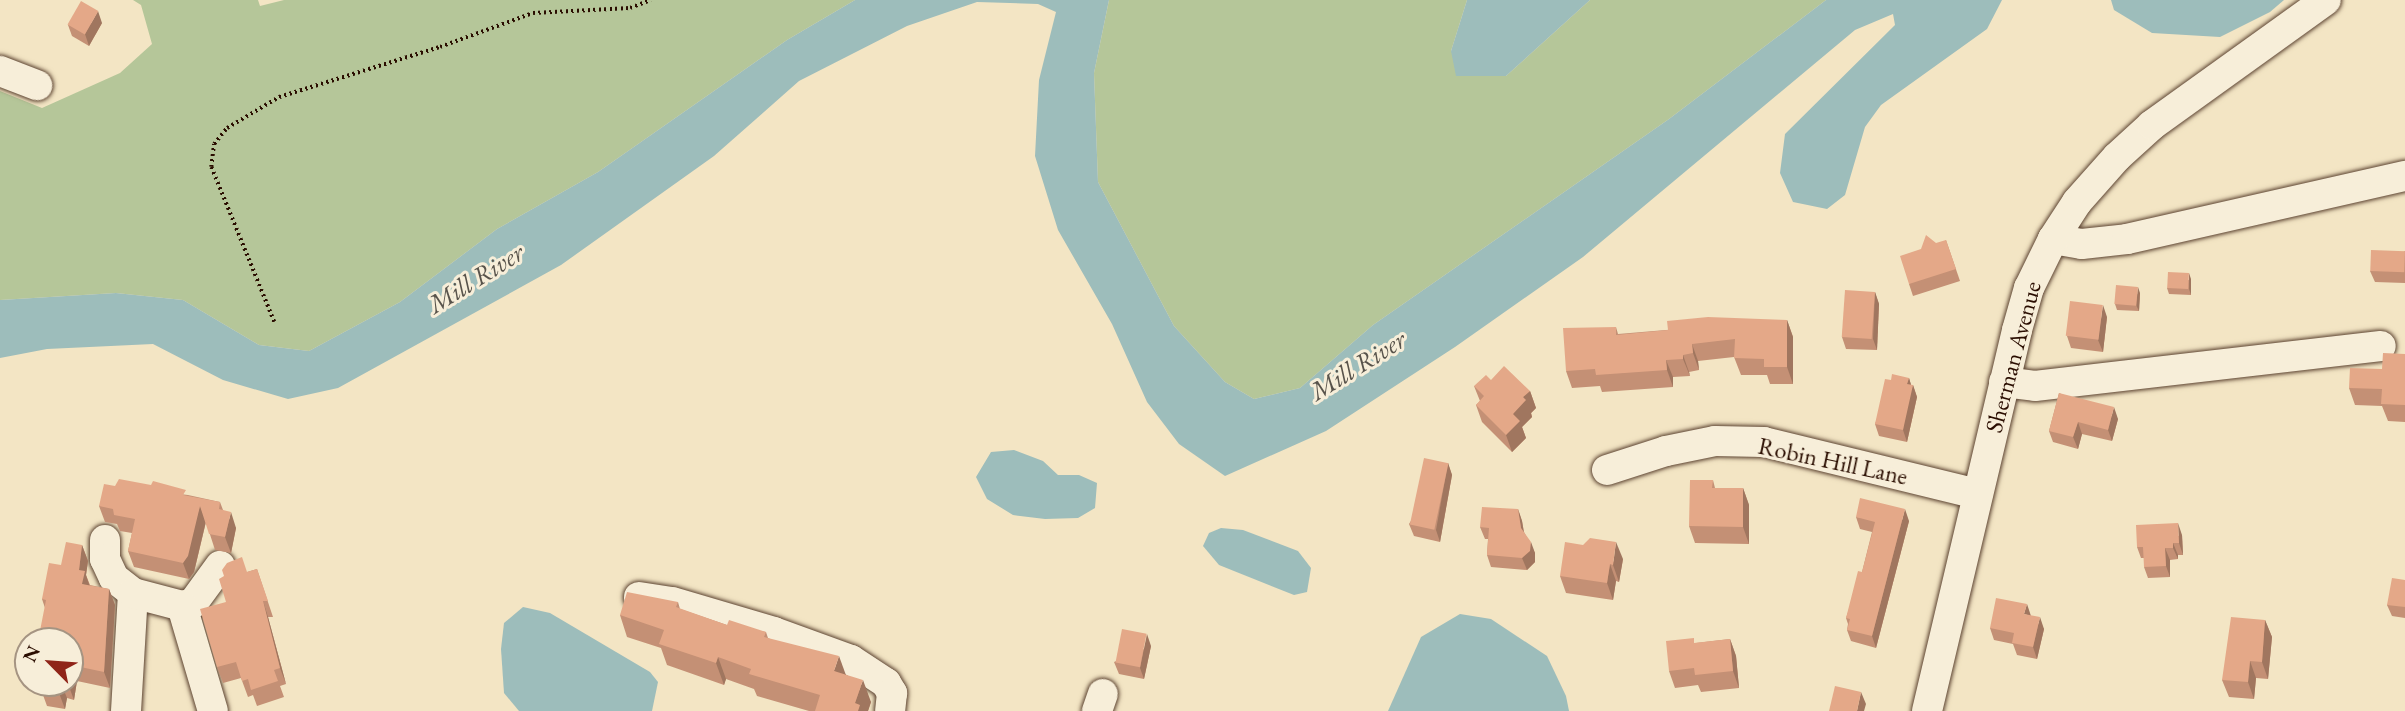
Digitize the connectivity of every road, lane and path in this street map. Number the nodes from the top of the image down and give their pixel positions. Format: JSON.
{"nodes":[{"id":1,"x":651,"y":0,"type":"edge"},
{"id":2,"x":2326,"y":0,"type":"edge"},
{"id":3,"x":0,"y":71,"type":"edge"},
{"id":4,"x":37,"y":85,"type":"dead end"},
{"id":5,"x":2405,"y":176,"type":"edge"},
{"id":6,"x":2053,"y":239,"type":"junction"},
{"id":7,"x":274,"y":322,"type":"dead end"},
{"id":8,"x":2382,"y":346,"type":"dead end"},
{"id":9,"x":2004,"y":382,"type":"junction"},
{"id":10,"x":1607,"y":470,"type":"dead end"},
{"id":11,"x":1978,"y":494,"type":"junction"},
{"id":12,"x":106,"y":541,"type":"dead end"},
{"id":13,"x":220,"y":566,"type":"dead end"},
{"id":14,"x":133,"y":593,"type":"junction"},
{"id":15,"x":639,"y":597,"type":"edge"},
{"id":16,"x":182,"y":606,"type":"junction"},
{"id":17,"x":126,"y":711,"type":"edge"},
{"id":18,"x":213,"y":711,"type":"edge"},
{"id":19,"x":891,"y":711,"type":"edge"},
{"id":20,"x":1927,"y":711,"type":"edge"}],
"edges":[{"from":1,"to":7,"type":"path"},
{"from":2,"to":6,"type":"street","name":"Sherman Avenue"},
{"from":3,"to":4,"type":"street"},
{"from":5,"to":6,"type":"street"},
{"from":6,"to":9,"type":"street","name":"Sherman Avenue"},
{"from":8,"to":9,"type":"street"},
{"from":9,"to":11,"type":"street","name":"Sherman Avenue"},
{"from":10,"to":11,"type":"street","name":"Robin Hill Lane"},
{"from":11,"to":20,"type":"street","name":"Sherman Avenue"},
{"from":12,"to":14,"type":"street"},
{"from":13,"to":16,"type":"street"},
{"from":14,"to":16,"type":"street"},
{"from":14,"to":17,"type":"street"},
{"from":15,"to":19,"type":"street"},
{"from":16,"to":18,"type":"street"}]}
